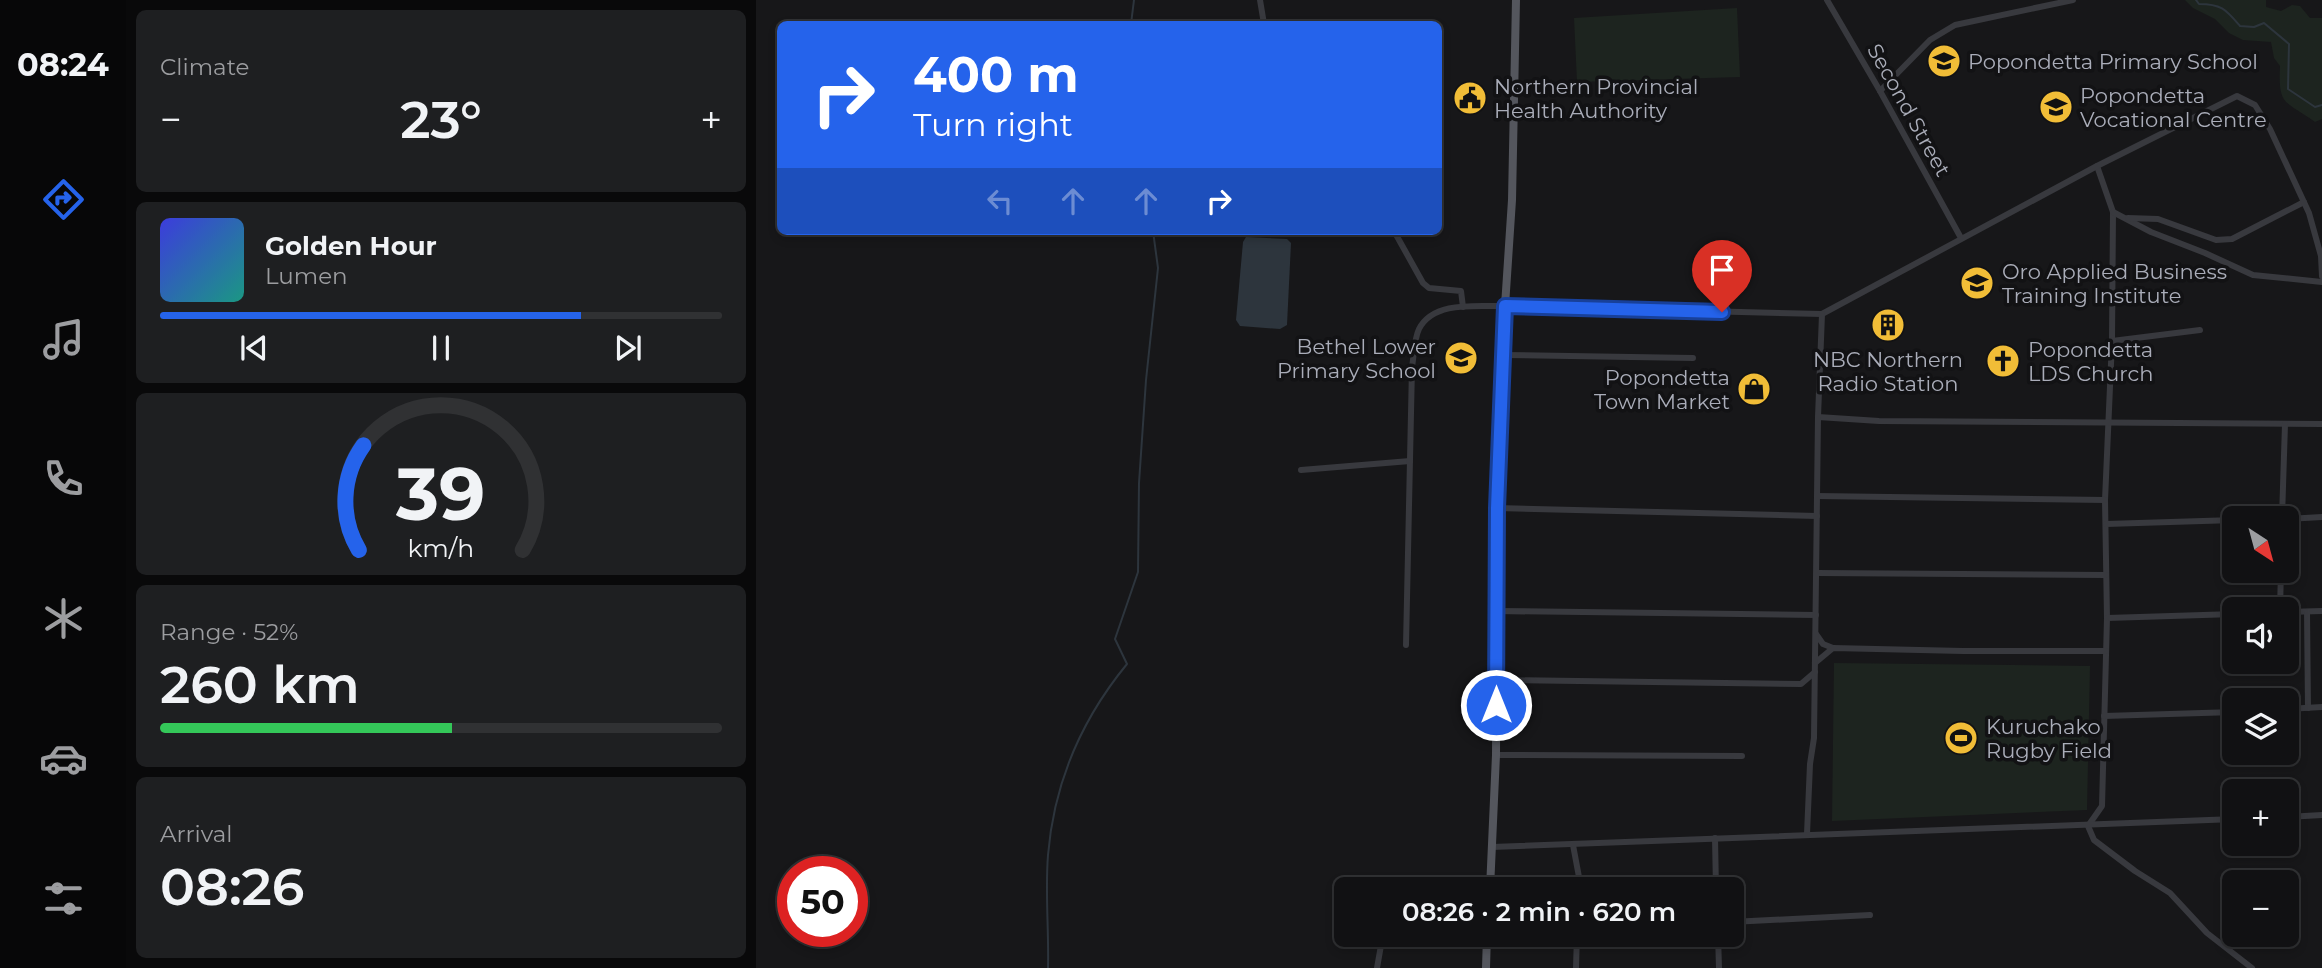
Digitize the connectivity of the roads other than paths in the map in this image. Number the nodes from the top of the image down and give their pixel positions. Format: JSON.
{"nodes":[{"id":1,"x":1260,"y":0,"type":"edge"},
{"id":2,"x":1516,"y":0,"type":"edge"},
{"id":3,"x":1827,"y":0,"type":"edge"},
{"id":4,"x":2073,"y":0,"type":"edge"},
{"id":5,"x":1264,"y":21,"type":"edge"},
{"id":6,"x":1880,"y":91,"type":"junction"},
{"id":7,"x":2096,"y":166,"type":"junction"},
{"id":8,"x":2304,"y":202,"type":"junction"},
{"id":9,"x":2113,"y":212,"type":"junction"},
{"id":10,"x":2126,"y":218,"type":"junction"},
{"id":11,"x":1396,"y":235,"type":"edge"},
{"id":12,"x":1961,"y":238,"type":"junction"},
{"id":13,"x":2322,"y":276,"type":"edge"},
{"id":14,"x":2322,"y":282,"type":"edge"},
{"id":15,"x":1505,"y":306,"type":"junction"},
{"id":16,"x":1463,"y":307,"type":"junction"},
{"id":17,"x":1822,"y":314,"type":"junction"},
{"id":18,"x":2200,"y":330,"type":"dead end"},
{"id":19,"x":2112,"y":341,"type":"junction"},
{"id":20,"x":1503,"y":355,"type":"junction"},
{"id":21,"x":1693,"y":358,"type":"dead end"},
{"id":22,"x":1818,"y":416,"type":"junction"},
{"id":23,"x":2107,"y":422,"type":"junction"},
{"id":24,"x":2285,"y":424,"type":"junction"},
{"id":25,"x":2322,"y":424,"type":"edge"},
{"id":26,"x":1410,"y":461,"type":"junction"},
{"id":27,"x":1301,"y":470,"type":"dead end"},
{"id":28,"x":1817,"y":496,"type":"junction"},
{"id":29,"x":2105,"y":500,"type":"junction"},
{"id":30,"x":2285,"y":506,"type":"edge"},
{"id":31,"x":1497,"y":508,"type":"junction"},
{"id":32,"x":1816,"y":516,"type":"junction"},
{"id":33,"x":2322,"y":517,"type":"edge"},
{"id":34,"x":2300,"y":518,"type":"edge"},
{"id":35,"x":2222,"y":520,"type":"edge"},
{"id":36,"x":2105,"y":524,"type":"junction"},
{"id":37,"x":1817,"y":573,"type":"junction"},
{"id":38,"x":2106,"y":575,"type":"junction"},
{"id":39,"x":1496,"y":611,"type":"junction"},
{"id":40,"x":2322,"y":611,"type":"edge"},
{"id":41,"x":2299,"y":612,"type":"edge"},
{"id":42,"x":2307,"y":612,"type":"junction"},
{"id":43,"x":2222,"y":614,"type":"edge"},
{"id":44,"x":1816,"y":615,"type":"junction"},
{"id":45,"x":2107,"y":618,"type":"junction"},
{"id":46,"x":1816,"y":634,"type":"junction"},
{"id":47,"x":1406,"y":645,"type":"dead end"},
{"id":48,"x":1833,"y":648,"type":"junction"},
{"id":49,"x":2106,"y":651,"type":"junction"},
{"id":50,"x":1815,"y":663,"type":"junction"},
{"id":51,"x":1815,"y":672,"type":"junction"},
{"id":52,"x":1496,"y":680,"type":"junction"},
{"id":53,"x":1801,"y":684,"type":"junction"},
{"id":54,"x":1814,"y":694,"type":"junction"},
{"id":55,"x":2322,"y":707,"type":"edge"},
{"id":56,"x":2299,"y":708,"type":"edge"},
{"id":57,"x":2308,"y":708,"type":"junction"},
{"id":58,"x":2222,"y":712,"type":"edge"},
{"id":59,"x":2105,"y":716,"type":"junction"},
{"id":60,"x":1496,"y":755,"type":"junction"},
{"id":61,"x":1742,"y":756,"type":"dead end"},
{"id":62,"x":2322,"y":815,"type":"edge"},
{"id":63,"x":2299,"y":816,"type":"edge"},
{"id":64,"x":2222,"y":820,"type":"edge"},
{"id":65,"x":2088,"y":826,"type":"junction"},
{"id":66,"x":1807,"y":834,"type":"junction"},
{"id":67,"x":1715,"y":838,"type":"junction"},
{"id":68,"x":1573,"y":845,"type":"junction"},
{"id":69,"x":1492,"y":847,"type":"junction"},
{"id":70,"x":1491,"y":877,"type":"edge"},
{"id":71,"x":1579,"y":877,"type":"edge"},
{"id":72,"x":1716,"y":877,"type":"edge"},
{"id":73,"x":1870,"y":915,"type":"dead end"},
{"id":74,"x":1744,"y":921,"type":"edge"},
{"id":75,"x":1381,"y":947,"type":"edge"},
{"id":76,"x":1487,"y":947,"type":"edge"},
{"id":77,"x":1577,"y":947,"type":"edge"},
{"id":78,"x":1718,"y":947,"type":"edge"},
{"id":79,"x":1377,"y":968,"type":"edge"},
{"id":80,"x":1486,"y":968,"type":"edge"},
{"id":81,"x":1576,"y":968,"type":"edge"},
{"id":82,"x":1718,"y":968,"type":"edge"},
{"id":83,"x":2252,"y":968,"type":"edge"}],
"edges":[{"from":1,"to":5,"type":"street"},
{"from":2,"to":15,"type":"main road"},
{"from":3,"to":6,"type":"street","name":"Second Street"},
{"from":4,"to":6,"type":"street"},
{"from":6,"to":12,"type":"street","name":"Second Street"},
{"from":7,"to":8,"type":"street"},
{"from":7,"to":9,"type":"street"},
{"from":7,"to":12,"type":"street"},
{"from":8,"to":10,"type":"street"},
{"from":8,"to":13,"type":"street"},
{"from":9,"to":10,"type":"street"},
{"from":9,"to":19,"type":"street"},
{"from":10,"to":14,"type":"street"},
{"from":11,"to":16,"type":"street"},
{"from":12,"to":17,"type":"street"},
{"from":15,"to":16,"type":"street"},
{"from":15,"to":17,"type":"street"},
{"from":15,"to":20,"type":"main road"},
{"from":16,"to":26,"type":"street"},
{"from":17,"to":22,"type":"street"},
{"from":18,"to":19,"type":"street"},
{"from":19,"to":23,"type":"street"},
{"from":20,"to":21,"type":"street"},
{"from":20,"to":31,"type":"main road"},
{"from":22,"to":23,"type":"street"},
{"from":22,"to":28,"type":"street"},
{"from":23,"to":24,"type":"street"},
{"from":23,"to":29,"type":"street"},
{"from":24,"to":25,"type":"street"},
{"from":24,"to":30,"type":"street"},
{"from":26,"to":27,"type":"street"},
{"from":26,"to":47,"type":"street"},
{"from":28,"to":29,"type":"street"},
{"from":28,"to":32,"type":"street"},
{"from":29,"to":36,"type":"street"},
{"from":31,"to":32,"type":"street"},
{"from":31,"to":39,"type":"main road"},
{"from":32,"to":37,"type":"street"},
{"from":33,"to":34,"type":"street"},
{"from":35,"to":36,"type":"street"},
{"from":36,"to":38,"type":"street"},
{"from":37,"to":38,"type":"street"},
{"from":37,"to":44,"type":"street"},
{"from":38,"to":45,"type":"street"},
{"from":39,"to":44,"type":"street"},
{"from":39,"to":52,"type":"main road"},
{"from":40,"to":42,"type":"street"},
{"from":41,"to":42,"type":"street"},
{"from":42,"to":57,"type":"street"},
{"from":43,"to":45,"type":"street"},
{"from":44,"to":46,"type":"street"},
{"from":45,"to":49,"type":"street"},
{"from":46,"to":48,"type":"street"},
{"from":46,"to":50,"type":"street"},
{"from":48,"to":49,"type":"street"},
{"from":48,"to":50,"type":"street"},
{"from":49,"to":59,"type":"street"},
{"from":50,"to":51,"type":"street"},
{"from":51,"to":53,"type":"street"},
{"from":51,"to":54,"type":"street"},
{"from":52,"to":53,"type":"street"},
{"from":52,"to":60,"type":"main road"},
{"from":53,"to":54,"type":"street"},
{"from":54,"to":66,"type":"street"},
{"from":55,"to":57,"type":"street"},
{"from":56,"to":57,"type":"street"},
{"from":58,"to":59,"type":"street"},
{"from":59,"to":65,"type":"street"},
{"from":60,"to":61,"type":"street"},
{"from":60,"to":69,"type":"main road"},
{"from":62,"to":63,"type":"street"},
{"from":64,"to":65,"type":"street"},
{"from":65,"to":66,"type":"street"},
{"from":65,"to":83,"type":"street"},
{"from":66,"to":67,"type":"street"},
{"from":67,"to":68,"type":"street"},
{"from":67,"to":72,"type":"street"},
{"from":68,"to":69,"type":"street"},
{"from":68,"to":71,"type":"street"},
{"from":69,"to":70,"type":"main road"},
{"from":73,"to":74,"type":"street"},
{"from":75,"to":79,"type":"street"},
{"from":76,"to":80,"type":"main road"},
{"from":77,"to":81,"type":"street"},
{"from":78,"to":82,"type":"street"}]}
